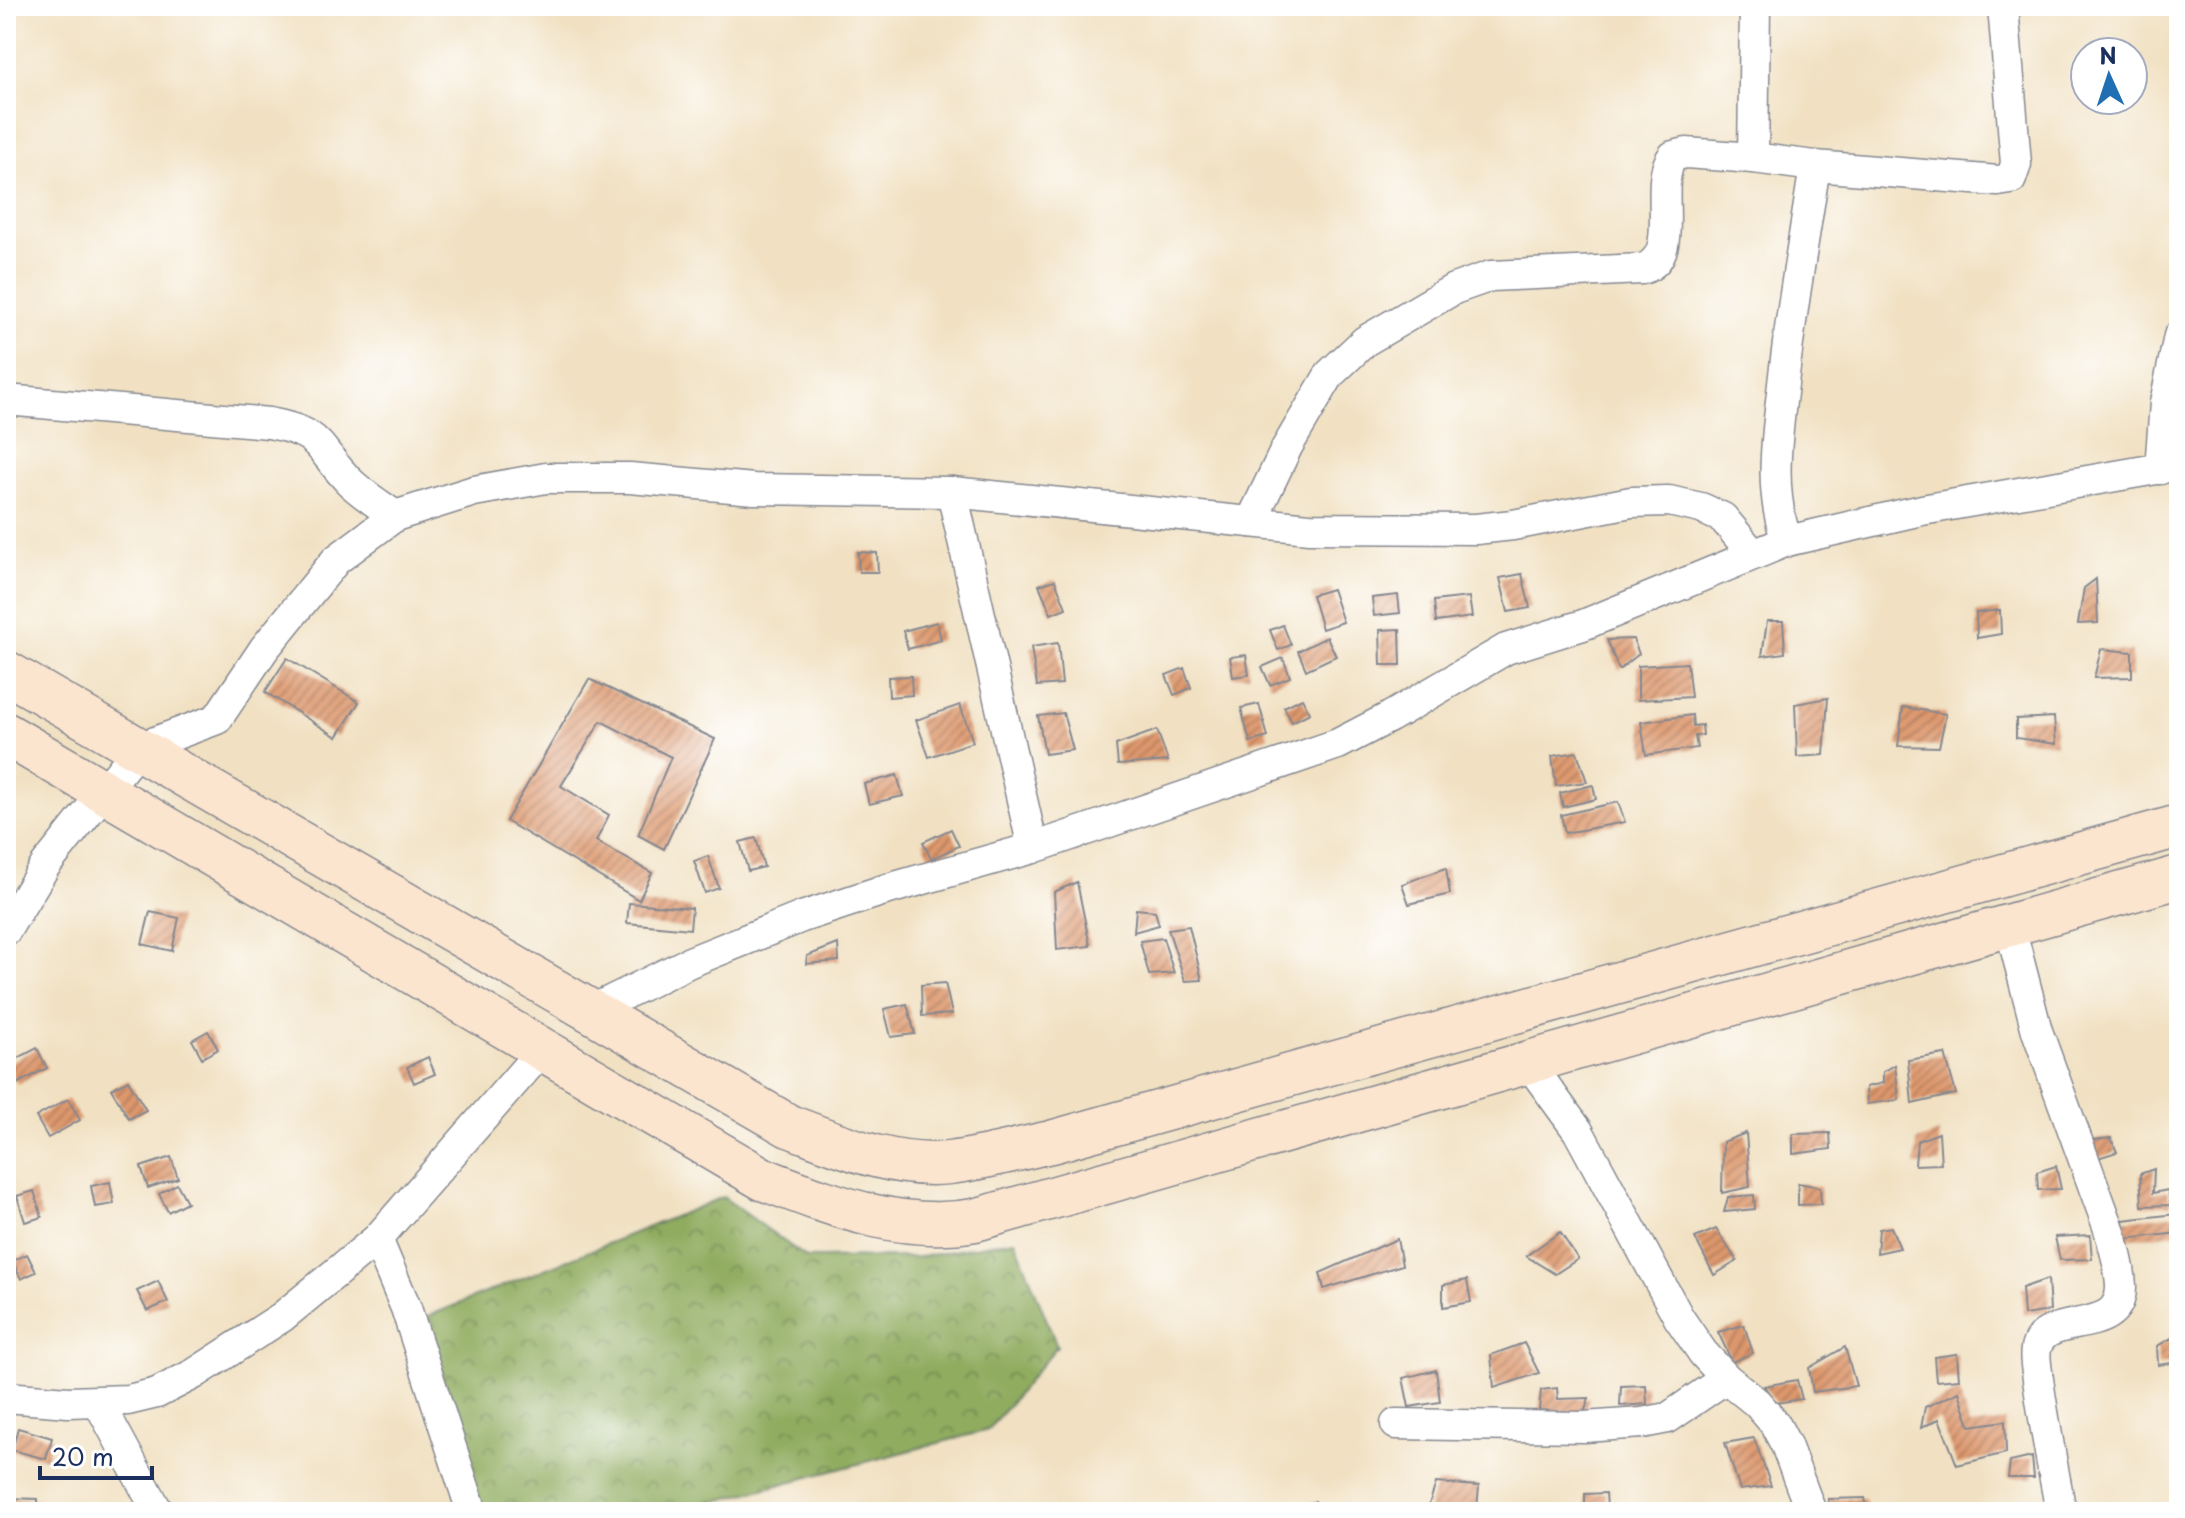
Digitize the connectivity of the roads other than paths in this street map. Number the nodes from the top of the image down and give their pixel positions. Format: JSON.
{"nodes":[{"id":1,"x":1755,"y":6,"type":"edge"},
{"id":2,"x":2003,"y":6,"type":"edge"},
{"id":3,"x":1753,"y":158,"type":"junction"},
{"id":4,"x":1815,"y":166,"type":"junction"},
{"id":5,"x":2179,"y":336,"type":"edge"},
{"id":6,"x":6,"y":400,"type":"edge"},
{"id":7,"x":2169,"y":467,"type":"edge"},
{"id":8,"x":952,"y":492,"type":"junction"},
{"id":9,"x":395,"y":516,"type":"junction"},
{"id":10,"x":1251,"y":522,"type":"junction"},
{"id":11,"x":1787,"y":541,"type":"junction"},
{"id":12,"x":1753,"y":554,"type":"junction"},
{"id":13,"x":6,"y":672,"type":"edge"},
{"id":14,"x":6,"y":734,"type":"edge"},
{"id":15,"x":139,"y":748,"type":"junction"},
{"id":16,"x":104,"y":791,"type":"junction"},
{"id":17,"x":2179,"y":826,"type":"edge"},
{"id":18,"x":1033,"y":848,"type":"junction"},
{"id":19,"x":2179,"y":877,"type":"edge"},
{"id":20,"x":2009,"y":923,"type":"junction"},
{"id":21,"x":6,"y":930,"type":"edge"},
{"id":22,"x":590,"y":1011,"type":"junction"},
{"id":23,"x":543,"y":1049,"type":"junction"},
{"id":24,"x":1528,"y":1062,"type":"junction"},
{"id":25,"x":377,"y":1239,"type":"junction"},
{"id":26,"x":1726,"y":1378,"type":"junction"},
{"id":27,"x":6,"y":1397,"type":"edge"},
{"id":28,"x":99,"y":1403,"type":"junction"},
{"id":29,"x":1396,"y":1424,"type":"dead end"},
{"id":30,"x":158,"y":1512,"type":"edge"},
{"id":31,"x":472,"y":1512,"type":"edge"},
{"id":32,"x":1811,"y":1512,"type":"edge"},
{"id":33,"x":2061,"y":1512,"type":"edge"}],
"edges":[{"from":1,"to":3,"type":"street"},
{"from":2,"to":4,"type":"street"},
{"from":3,"to":4,"type":"street"},
{"from":3,"to":10,"type":"street"},
{"from":4,"to":11,"type":"street"},
{"from":5,"to":7,"type":"street"},
{"from":6,"to":9,"type":"street"},
{"from":7,"to":11,"type":"street"},
{"from":8,"to":9,"type":"street"},
{"from":8,"to":10,"type":"street"},
{"from":8,"to":18,"type":"street"},
{"from":9,"to":15,"type":"street"},
{"from":10,"to":12,"type":"street"},
{"from":11,"to":12,"type":"street"},
{"from":12,"to":18,"type":"street"},
{"from":13,"to":15,"type":"street"},
{"from":14,"to":16,"type":"street"},
{"from":15,"to":16,"type":"street"},
{"from":15,"to":22,"type":"street"},
{"from":16,"to":21,"type":"street"},
{"from":16,"to":23,"type":"street"},
{"from":17,"to":22,"type":"street"},
{"from":18,"to":22,"type":"street"},
{"from":19,"to":20,"type":"street"},
{"from":20,"to":24,"type":"street"},
{"from":20,"to":33,"type":"street"},
{"from":23,"to":24,"type":"street"},
{"from":23,"to":25,"type":"street"},
{"from":24,"to":26,"type":"street"},
{"from":25,"to":28,"type":"street"},
{"from":25,"to":31,"type":"street"},
{"from":26,"to":29,"type":"street"},
{"from":26,"to":32,"type":"street"},
{"from":27,"to":28,"type":"street"},
{"from":28,"to":30,"type":"street"}]}
